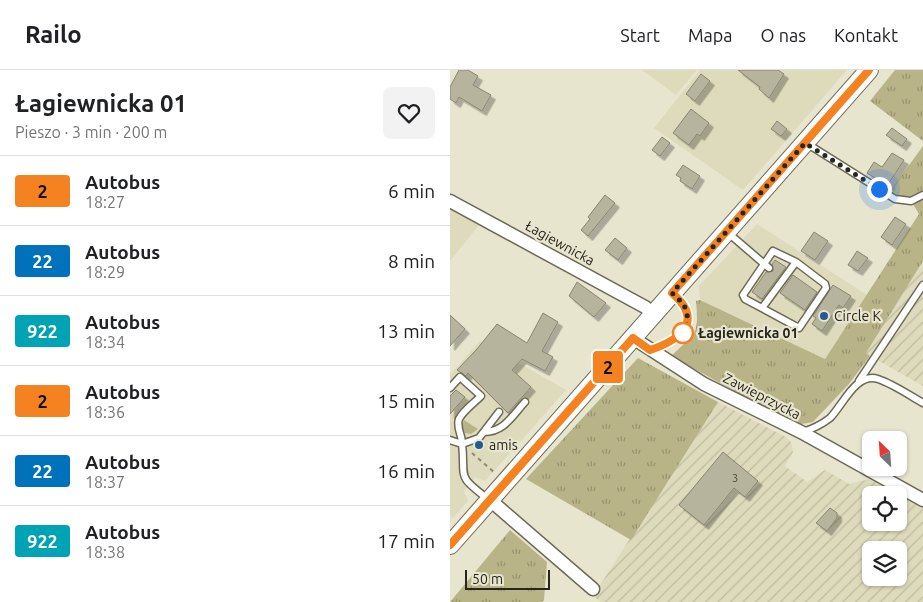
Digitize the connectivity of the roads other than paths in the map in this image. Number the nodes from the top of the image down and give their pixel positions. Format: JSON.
{"nodes":[{"id":1,"x":869,"y":70,"type":"edge"},
{"id":2,"x":805,"y":143,"type":"junction"},
{"id":3,"x":923,"y":195,"type":"edge"},
{"id":4,"x":450,"y":201,"type":"edge"},
{"id":5,"x":726,"y":231,"type":"junction"},
{"id":6,"x":796,"y":262,"type":"junction"},
{"id":7,"x":767,"y":266,"type":"junction"},
{"id":8,"x":923,"y":285,"type":"edge"},
{"id":9,"x":672,"y":293,"type":"junction"},
{"id":10,"x":762,"y":308,"type":"junction"},
{"id":11,"x":654,"y":314,"type":"junction"},
{"id":12,"x":633,"y":338,"type":"junction"},
{"id":13,"x":650,"y":350,"type":"junction"},
{"id":14,"x":859,"y":382,"type":"junction"},
{"id":15,"x":450,"y":388,"type":"edge"},
{"id":16,"x":525,"y":402,"type":"dead end"},
{"id":17,"x":923,"y":403,"type":"edge"},
{"id":18,"x":499,"y":412,"type":"dead end"},
{"id":19,"x":484,"y":432,"type":"junction"},
{"id":20,"x":801,"y":432,"type":"junction"},
{"id":21,"x":450,"y":440,"type":"edge"},
{"id":22,"x":462,"y":444,"type":"junction"},
{"id":23,"x":490,"y":500,"type":"junction"},
{"id":24,"x":923,"y":500,"type":"edge"},
{"id":25,"x":450,"y":545,"type":"edge"},
{"id":26,"x":593,"y":589,"type":"dead end"}],
"edges":[{"from":1,"to":2,"type":"main road"},
{"from":2,"to":3,"type":"lane"},
{"from":2,"to":5,"type":"main road"},
{"from":4,"to":11,"type":"street","name":"Łagiewnicka"},
{"from":5,"to":7,"type":"lane"},
{"from":5,"to":9,"type":"main road"},
{"from":6,"to":7,"type":"lane"},
{"from":6,"to":10,"type":"lane"},
{"from":6,"to":10,"type":"lane"},
{"from":7,"to":10,"type":"lane"},
{"from":8,"to":14,"type":"lane","name":"Zawieprzycka"},
{"from":9,"to":11,"type":"main road"},
{"from":9,"to":13,"type":"lane"},
{"from":11,"to":12,"type":"main road"},
{"from":12,"to":13,"type":"street","name":"Zawieprzycka"},
{"from":12,"to":23,"type":"main road"},
{"from":13,"to":20,"type":"street","name":"Zawieprzycka"},
{"from":14,"to":17,"type":"lane"},
{"from":14,"to":20,"type":"lane","name":"Zawieprzycka"},
{"from":15,"to":22,"type":"lane"},
{"from":16,"to":19,"type":"lane"},
{"from":18,"to":19,"type":"lane"},
{"from":19,"to":22,"type":"lane"},
{"from":20,"to":24,"type":"street"},
{"from":21,"to":22,"type":"lane"},
{"from":22,"to":23,"type":"lane"},
{"from":23,"to":25,"type":"main road"},
{"from":23,"to":26,"type":"street"}]}
